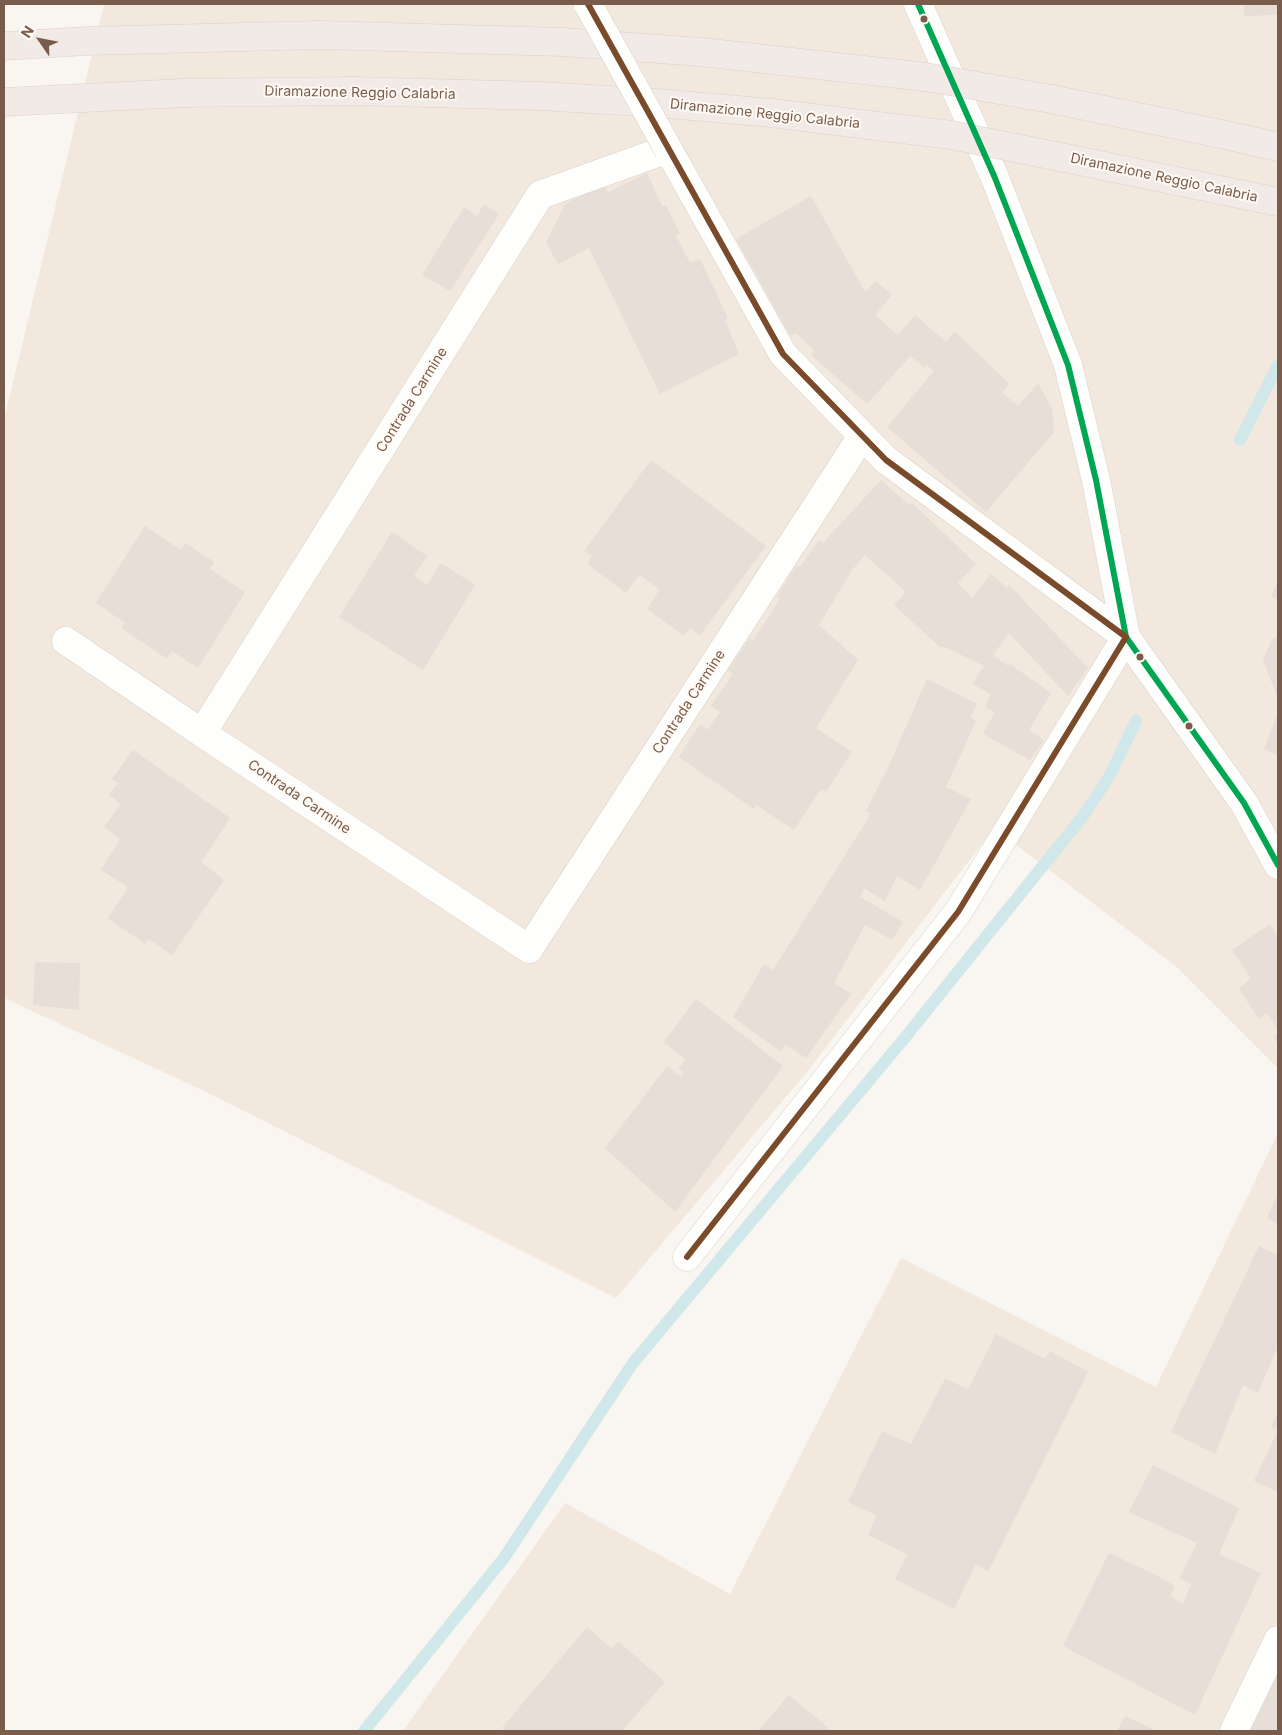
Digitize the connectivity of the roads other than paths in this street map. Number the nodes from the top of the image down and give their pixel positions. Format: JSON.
{"nodes":[{"id":1,"x":588,"y":4,"type":"edge"},
{"id":2,"x":918,"y":4,"type":"edge"},
{"id":3,"x":4,"y":46,"type":"edge"},
{"id":4,"x":4,"y":102,"type":"edge"},
{"id":5,"x":1278,"y":147,"type":"edge"},
{"id":6,"x":668,"y":149,"type":"junction"},
{"id":7,"x":1278,"y":202,"type":"edge"},
{"id":8,"x":862,"y":436,"type":"junction"},
{"id":9,"x":1126,"y":637,"type":"junction"},
{"id":10,"x":66,"y":641,"type":"dead end"},
{"id":11,"x":202,"y":733,"type":"junction"},
{"id":12,"x":1278,"y":865,"type":"edge"},
{"id":13,"x":687,"y":1257,"type":"dead end"},
{"id":14,"x":1278,"y":1640,"type":"edge"},
{"id":15,"x":1234,"y":1731,"type":"edge"}],
"edges":[{"from":1,"to":6,"type":"street","bridge":true},
{"from":2,"to":9,"type":"street"},
{"from":3,"to":5,"type":"highway","bridge":true},
{"from":4,"to":7,"type":"highway","name":"Diramazione Reggio Calabria","bridge":true},
{"from":6,"to":8,"type":"street"},
{"from":6,"to":11,"type":"street","name":"Contrada Carmine"},
{"from":8,"to":9,"type":"street"},
{"from":8,"to":11,"type":"street","name":"Contrada Carmine"},
{"from":9,"to":12,"type":"street"},
{"from":9,"to":13,"type":"street"},
{"from":10,"to":11,"type":"street"},
{"from":14,"to":15,"type":"street"}]}
